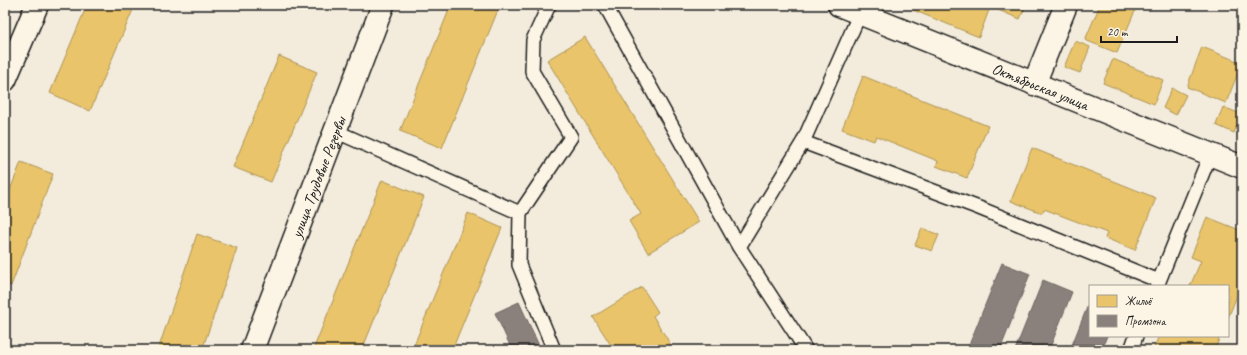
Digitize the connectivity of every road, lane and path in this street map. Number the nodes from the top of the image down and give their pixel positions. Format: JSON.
{"nodes":[{"id":1,"x":37,"y":5,"type":"edge"},
{"id":2,"x":383,"y":5,"type":"edge"},
{"id":3,"x":549,"y":5,"type":"edge"},
{"id":4,"x":605,"y":5,"type":"edge"},
{"id":5,"x":839,"y":5,"type":"edge"},
{"id":6,"x":1066,"y":5,"type":"edge"},
{"id":7,"x":860,"y":13,"type":"junction"},
{"id":8,"x":5,"y":80,"type":"edge"},
{"id":9,"x":1034,"y":84,"type":"junction"},
{"id":10,"x":335,"y":131,"type":"junction"},
{"id":11,"x":802,"y":142,"type":"junction"},
{"id":12,"x":1210,"y":155,"type":"junction"},
{"id":13,"x":1242,"y":168,"type":"edge"},
{"id":14,"x":520,"y":213,"type":"junction"},
{"id":15,"x":739,"y":247,"type":"junction"},
{"id":16,"x":1158,"y":283,"type":"edge"},
{"id":17,"x":1136,"y":337,"type":"edge"},
{"id":18,"x":252,"y":350,"type":"edge"},
{"id":19,"x":554,"y":350,"type":"edge"},
{"id":20,"x":806,"y":350,"type":"edge"},
{"id":21,"x":1131,"y":350,"type":"edge"}],
"edges":[{"from":1,"to":8,"type":"street"},
{"from":2,"to":10,"type":"street","name":"улица Трудовые Резервы"},
{"from":3,"to":14,"type":"lane"},
{"from":4,"to":15,"type":"lane"},
{"from":5,"to":7,"type":"street","name":"Октябрьская улица"},
{"from":6,"to":9,"type":"street"},
{"from":7,"to":9,"type":"street","name":"Октябрьская улица"},
{"from":7,"to":11,"type":"lane"},
{"from":9,"to":12,"type":"street","name":"Октябрьская улица"},
{"from":10,"to":14,"type":"lane"},
{"from":10,"to":18,"type":"street","name":"улица Трудовые Резервы"},
{"from":11,"to":15,"type":"lane"},
{"from":11,"to":16,"type":"lane"},
{"from":12,"to":13,"type":"street","name":"Октябрьская улица"},
{"from":12,"to":16,"type":"lane"},
{"from":14,"to":19,"type":"lane"},
{"from":15,"to":20,"type":"lane"},
{"from":17,"to":21,"type":"lane"}]}
